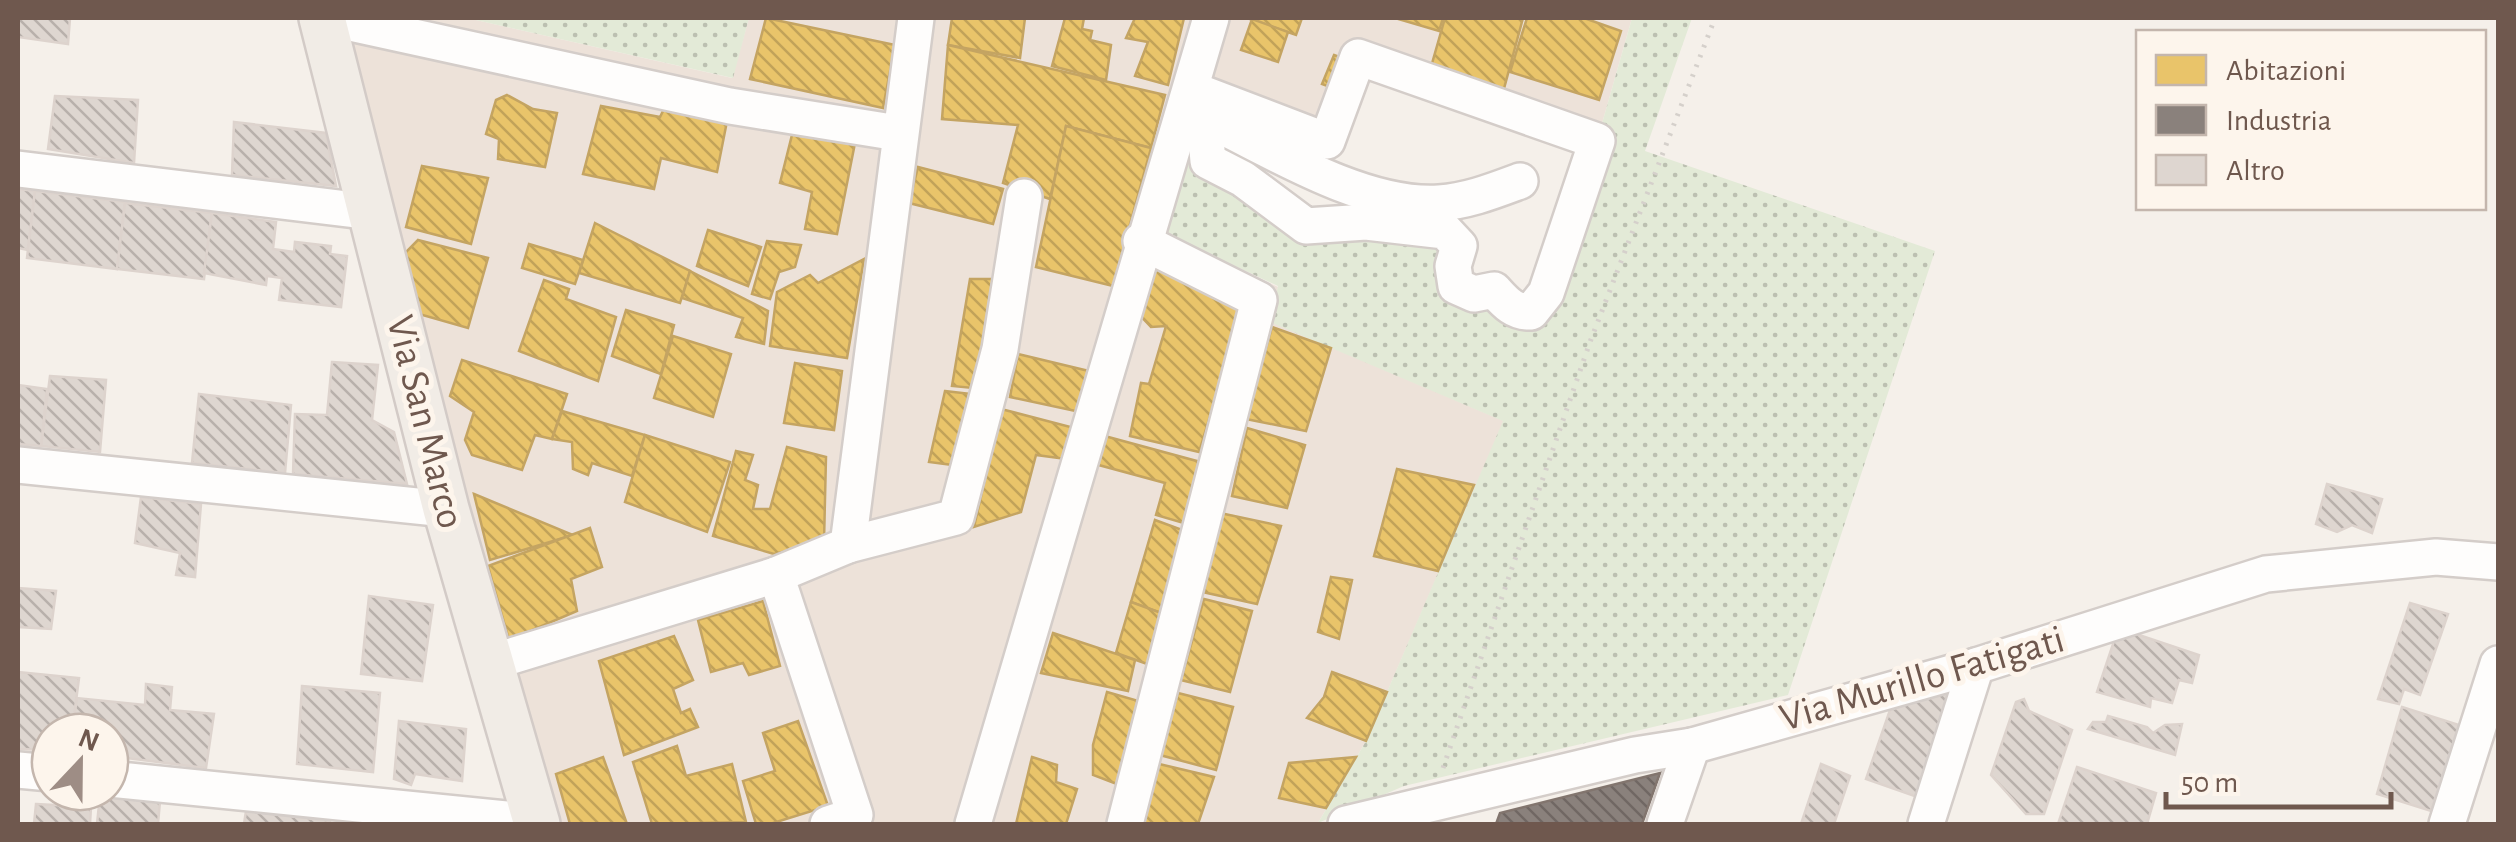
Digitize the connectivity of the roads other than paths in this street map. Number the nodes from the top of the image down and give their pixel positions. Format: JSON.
{"nodes":[{"id":1,"x":324,"y":18,"type":"edge"},
{"id":2,"x":916,"y":18,"type":"edge"},
{"id":3,"x":1211,"y":18,"type":"edge"},
{"id":4,"x":1358,"y":57,"type":"joint"},
{"id":5,"x":1186,"y":108,"type":"junction"},
{"id":6,"x":898,"y":133,"type":"junction"},
{"id":7,"x":18,"y":169,"type":"edge"},
{"id":8,"x":1520,"y":181,"type":"dead end"},
{"id":9,"x":1024,"y":197,"type":"dead end"},
{"id":10,"x":372,"y":212,"type":"junction"},
{"id":11,"x":1142,"y":241,"type":"junction"},
{"id":12,"x":18,"y":465,"type":"edge"},
{"id":13,"x":446,"y":509,"type":"junction"},
{"id":14,"x":848,"y":546,"type":"junction"},
{"id":15,"x":2498,"y":562,"type":"edge"},
{"id":16,"x":776,"y":576,"type":"junction"},
{"id":17,"x":489,"y":663,"type":"junction"},
{"id":18,"x":2498,"y":664,"type":"edge"},
{"id":19,"x":1976,"y":666,"type":"junction"},
{"id":20,"x":1692,"y":746,"type":"junction"},
{"id":21,"x":130,"y":782,"type":"edge"},
{"id":22,"x":537,"y":824,"type":"edge"},
{"id":23,"x":828,"y":824,"type":"edge"},
{"id":24,"x":973,"y":824,"type":"edge"},
{"id":25,"x":1126,"y":824,"type":"edge"},
{"id":26,"x":1346,"y":824,"type":"edge"},
{"id":27,"x":1665,"y":824,"type":"edge"},
{"id":28,"x":1926,"y":824,"type":"edge"},
{"id":29,"x":2447,"y":824,"type":"edge"}],
"edges":[{"from":1,"to":6,"type":"street"},
{"from":1,"to":10,"type":"main road","name":"Via San Marco"},
{"from":2,"to":6,"type":"street"},
{"from":3,"to":5,"type":"street"},
{"from":4,"to":4,"type":"street"},
{"from":5,"to":8,"type":"street"},
{"from":5,"to":11,"type":"street"},
{"from":6,"to":14,"type":"street"},
{"from":7,"to":10,"type":"street"},
{"from":9,"to":14,"type":"street"},
{"from":10,"to":13,"type":"main road","name":"Via San Marco"},
{"from":11,"to":24,"type":"street"},
{"from":11,"to":25,"type":"street"},
{"from":12,"to":13,"type":"street"},
{"from":13,"to":17,"type":"main road","name":"Via San Marco"},
{"from":14,"to":16,"type":"street"},
{"from":15,"to":19,"type":"street","name":"Via Murillo Fatigati"},
{"from":16,"to":17,"type":"street"},
{"from":16,"to":23,"type":"street"},
{"from":17,"to":22,"type":"main road","name":"Via San Marco"},
{"from":18,"to":29,"type":"street"},
{"from":19,"to":20,"type":"street","name":"Via Murillo Fatigati"},
{"from":19,"to":28,"type":"street"},
{"from":20,"to":26,"type":"street","name":"Via Murillo Fatigati"},
{"from":20,"to":27,"type":"street"},
{"from":21,"to":22,"type":"street"}]}
